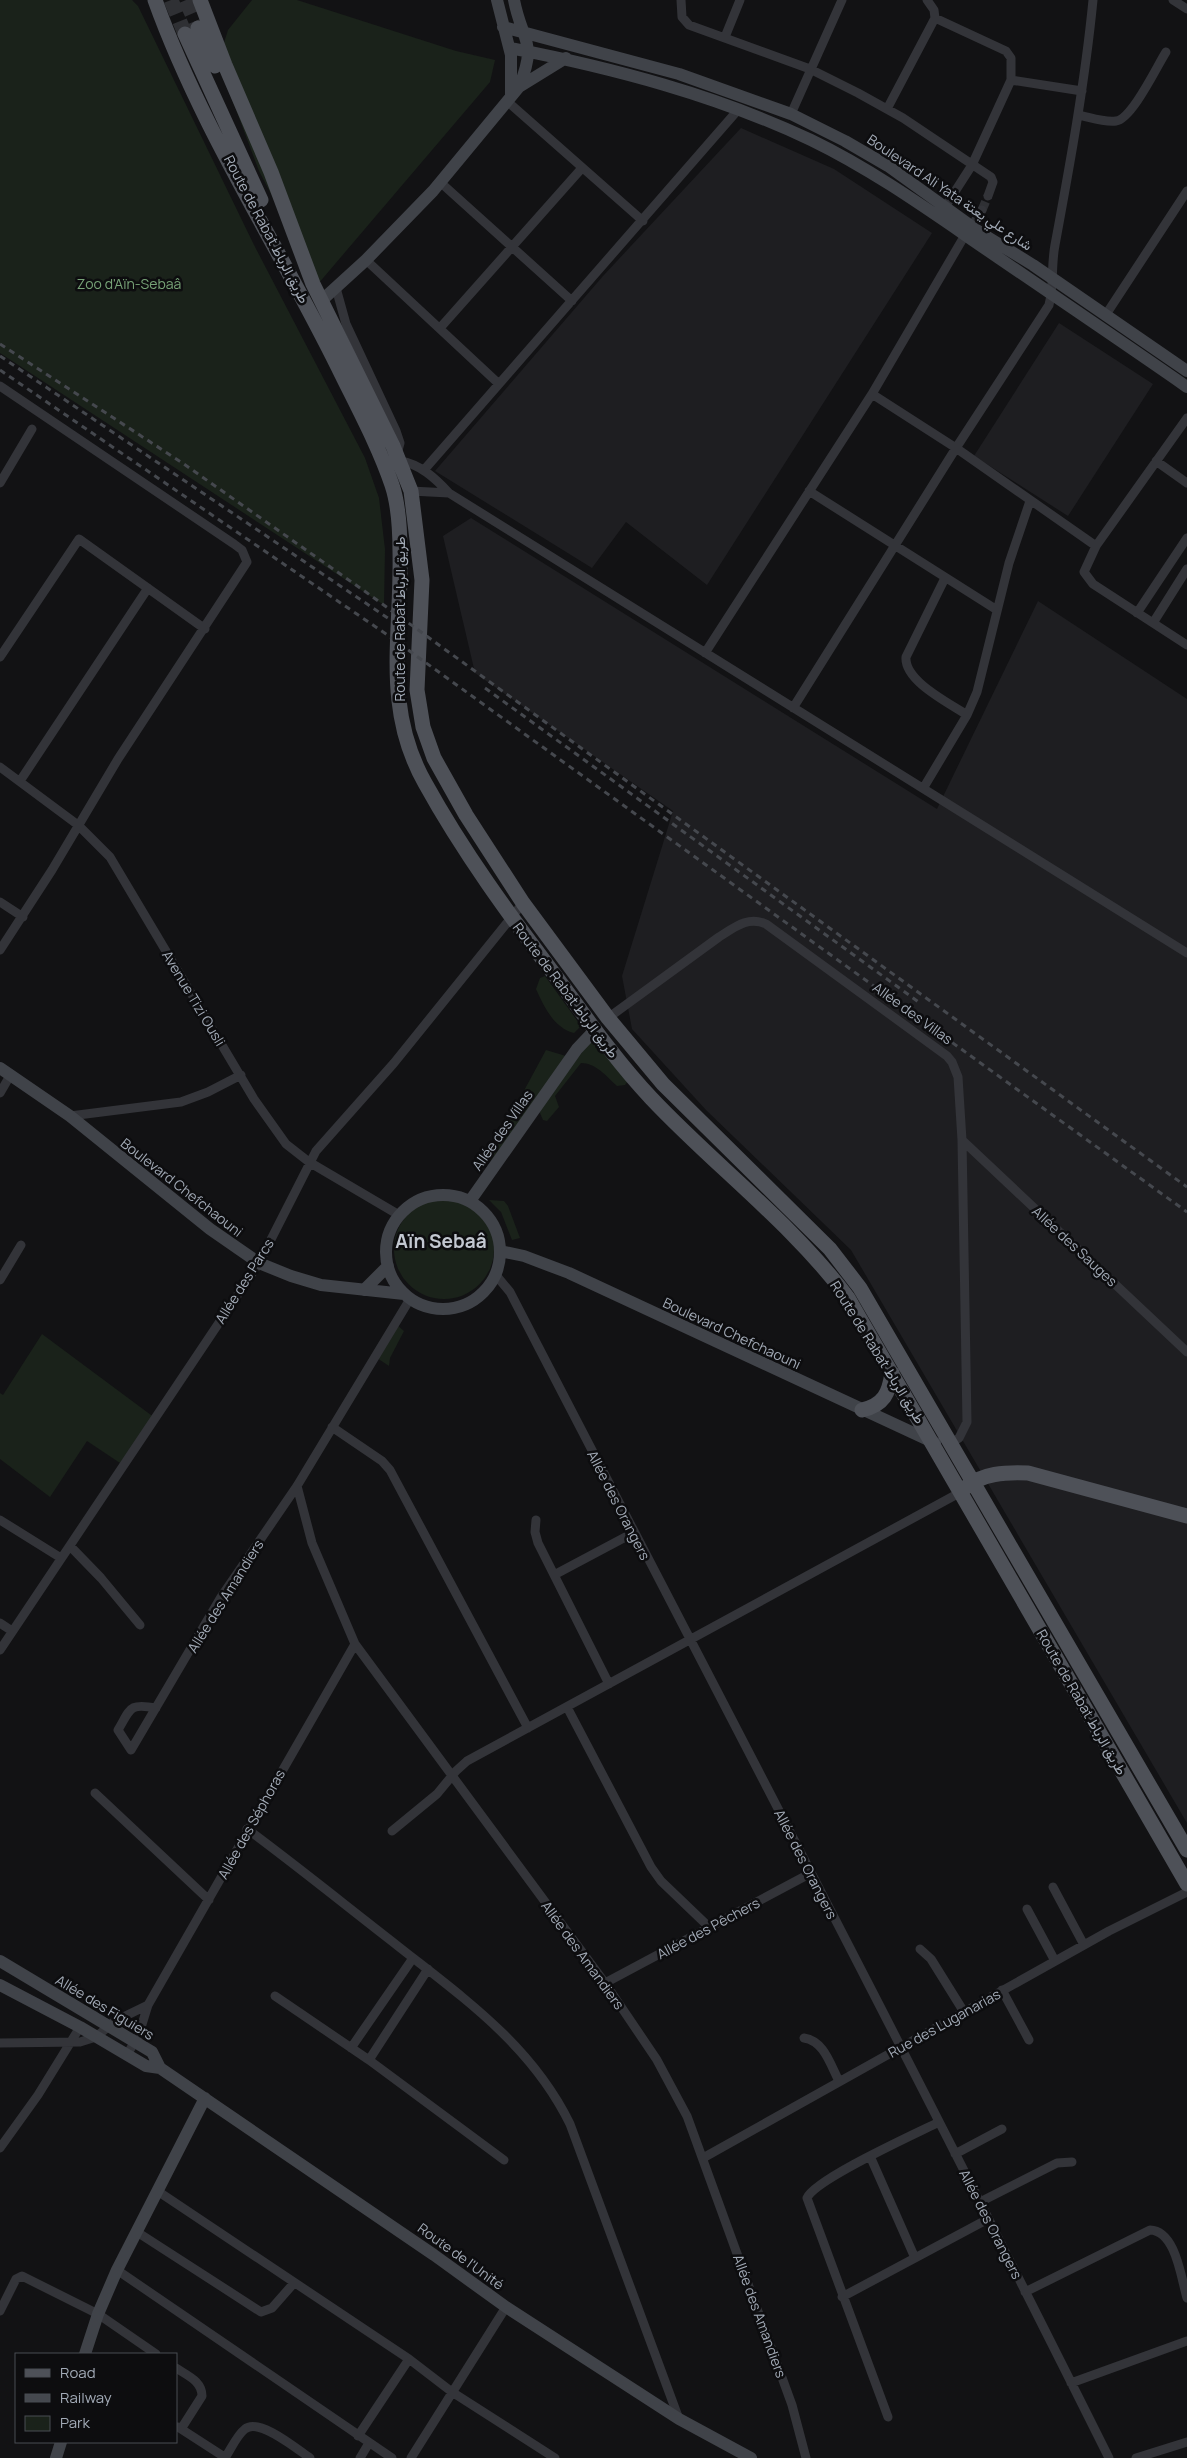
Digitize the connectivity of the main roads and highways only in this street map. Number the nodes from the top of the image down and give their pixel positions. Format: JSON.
{"nodes":[{"id":1,"x":155,"y":0,"type":"edge"},
{"id":2,"x":200,"y":0,"type":"edge"},
{"id":3,"x":313,"y":284,"type":"junction"},
{"id":4,"x":316,"y":306,"type":"junction"},
{"id":5,"x":892,"y":1373,"type":"junction"},
{"id":6,"x":862,"y":1410,"type":"road end"},
{"id":7,"x":966,"y":1487,"type":"junction"},
{"id":8,"x":1187,"y":1516,"type":"edge"},
{"id":9,"x":1187,"y":1850,"type":"edge"},
{"id":10,"x":1187,"y":1884,"type":"edge"}],
"edges":[{"from":1,"to":4,"type":"main road","name":"Route de Rabat طريق الرباط"},
{"from":2,"to":3,"type":"main road","name":"Route de Rabat طريق الرباط"},
{"from":3,"to":4,"type":"main road","name":"Route de Rabat طريق الرباط"},
{"from":3,"to":4,"type":"main road"},
{"from":4,"to":5,"type":"main road","name":"Route de Rabat طريق الرباط"},
{"from":4,"to":7,"type":"main road","name":"Route de Rabat طريق الرباط"},
{"from":5,"to":6,"type":"main road"},
{"from":5,"to":7,"type":"main road","name":"Route de Rabat طريق الرباط"},
{"from":7,"to":8,"type":"main road"},
{"from":7,"to":9,"type":"main road","name":"Route de Rabat طريق الرباط"},
{"from":7,"to":10,"type":"main road","name":"Route de Rabat طريق الرباط"}]}
